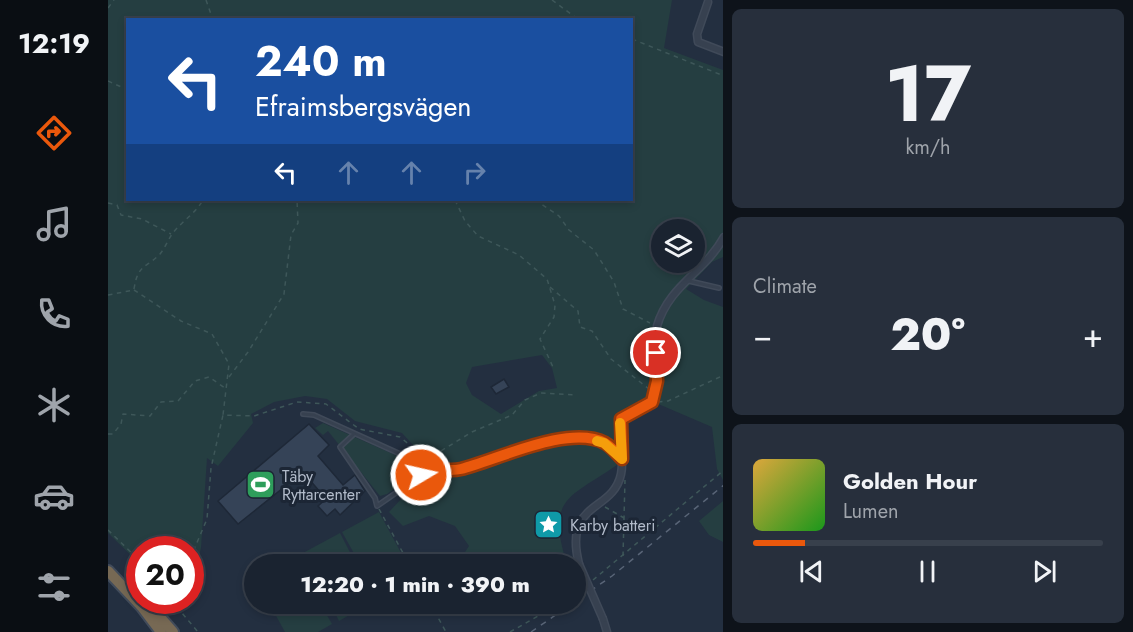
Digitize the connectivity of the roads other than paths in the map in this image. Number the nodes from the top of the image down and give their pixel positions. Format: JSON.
{"nodes":[{"id":1,"x":708,"y":2,"type":"dead end"},
{"id":2,"x":723,"y":52,"type":"edge"},
{"id":3,"x":723,"y":237,"type":"edge"},
{"id":4,"x":686,"y":280,"type":"junction"},
{"id":5,"x":719,"y":288,"type":"dead end"},
{"id":6,"x":303,"y":414,"type":"dead end"},
{"id":7,"x":354,"y":434,"type":"junction"},
{"id":8,"x":622,"y":459,"type":"junction"},
{"id":9,"x":432,"y":468,"type":"junction"},
{"id":10,"x":108,"y":562,"type":"edge"},
{"id":11,"x":108,"y":571,"type":"edge"},
{"id":12,"x":126,"y":580,"type":"edge"},
{"id":13,"x":157,"y":614,"type":"edge"},
{"id":14,"x":161,"y":632,"type":"edge"},
{"id":15,"x":173,"y":632,"type":"edge"},
{"id":16,"x":607,"y":632,"type":"edge"}],
"edges":[{"from":1,"to":2,"type":"street"},
{"from":3,"to":4,"type":"street"},
{"from":4,"to":5,"type":"lane"},
{"from":4,"to":8,"type":"street"},
{"from":6,"to":7,"type":"lane"},
{"from":7,"to":9,"type":"lane"},
{"from":7,"to":9,"type":"lane"},
{"from":8,"to":9,"type":"lane"},
{"from":8,"to":16,"type":"street","bridge":true},
{"from":10,"to":12,"type":"highway"},
{"from":11,"to":14,"type":"highway"},
{"from":13,"to":15,"type":"highway"}]}
